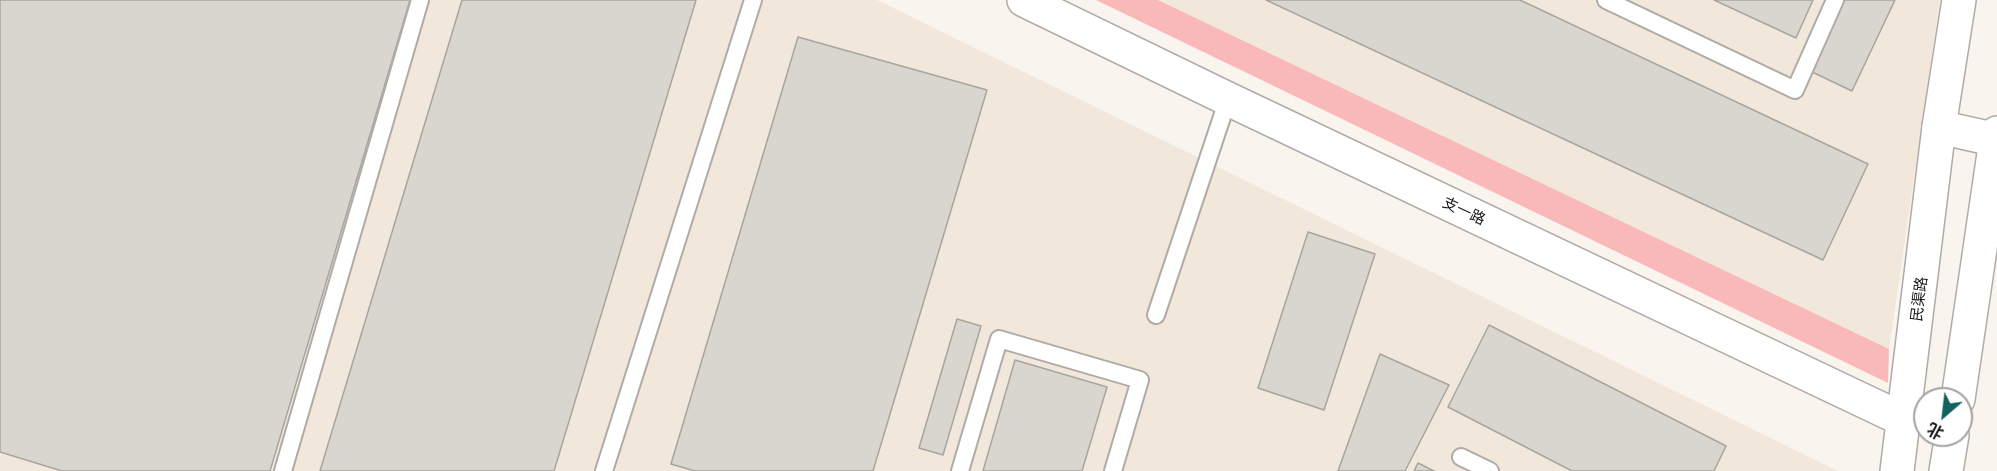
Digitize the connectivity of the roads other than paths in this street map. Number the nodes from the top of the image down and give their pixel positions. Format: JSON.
{"nodes":[{"id":1,"x":420,"y":0,"type":"edge"},
{"id":2,"x":753,"y":0,"type":"edge"},
{"id":3,"x":1024,"y":0,"type":"edge"},
{"id":4,"x":1606,"y":0,"type":"edge"},
{"id":5,"x":1835,"y":0,"type":"edge"},
{"id":6,"x":1960,"y":0,"type":"edge"},
{"id":7,"x":1228,"y":99,"type":"junction"},
{"id":8,"x":1939,"y":127,"type":"junction"},
{"id":9,"x":1997,"y":136,"type":"edge"},
{"id":10,"x":1156,"y":315,"type":"dead end"},
{"id":11,"x":1960,"y":387,"type":"edge"},
{"id":12,"x":1904,"y":420,"type":"junction"},
{"id":13,"x":1950,"y":447,"type":"edge"},
{"id":14,"x":1461,"y":457,"type":"dead end"},
{"id":15,"x":282,"y":471,"type":"edge"},
{"id":16,"x":604,"y":471,"type":"edge"},
{"id":17,"x":960,"y":471,"type":"edge"},
{"id":18,"x":1113,"y":471,"type":"edge"},
{"id":19,"x":1490,"y":471,"type":"edge"},
{"id":20,"x":1897,"y":471,"type":"edge"},
{"id":21,"x":1946,"y":471,"type":"edge"}],
"edges":[{"from":1,"to":15,"type":"lane"},
{"from":2,"to":16,"type":"lane"},
{"from":3,"to":7,"type":"street","name":"支一路"},
{"from":4,"to":5,"type":"lane"},
{"from":6,"to":8,"type":"street","name":"民渠路"},
{"from":7,"to":10,"type":"lane"},
{"from":7,"to":12,"type":"street","name":"支一路"},
{"from":8,"to":9,"type":"street"},
{"from":8,"to":12,"type":"street","name":"民渠路"},
{"from":9,"to":11,"type":"street"},
{"from":12,"to":20,"type":"street","name":"民渠路"},
{"from":13,"to":21,"type":"street"},
{"from":14,"to":19,"type":"lane"},
{"from":17,"to":18,"type":"lane"}]}
